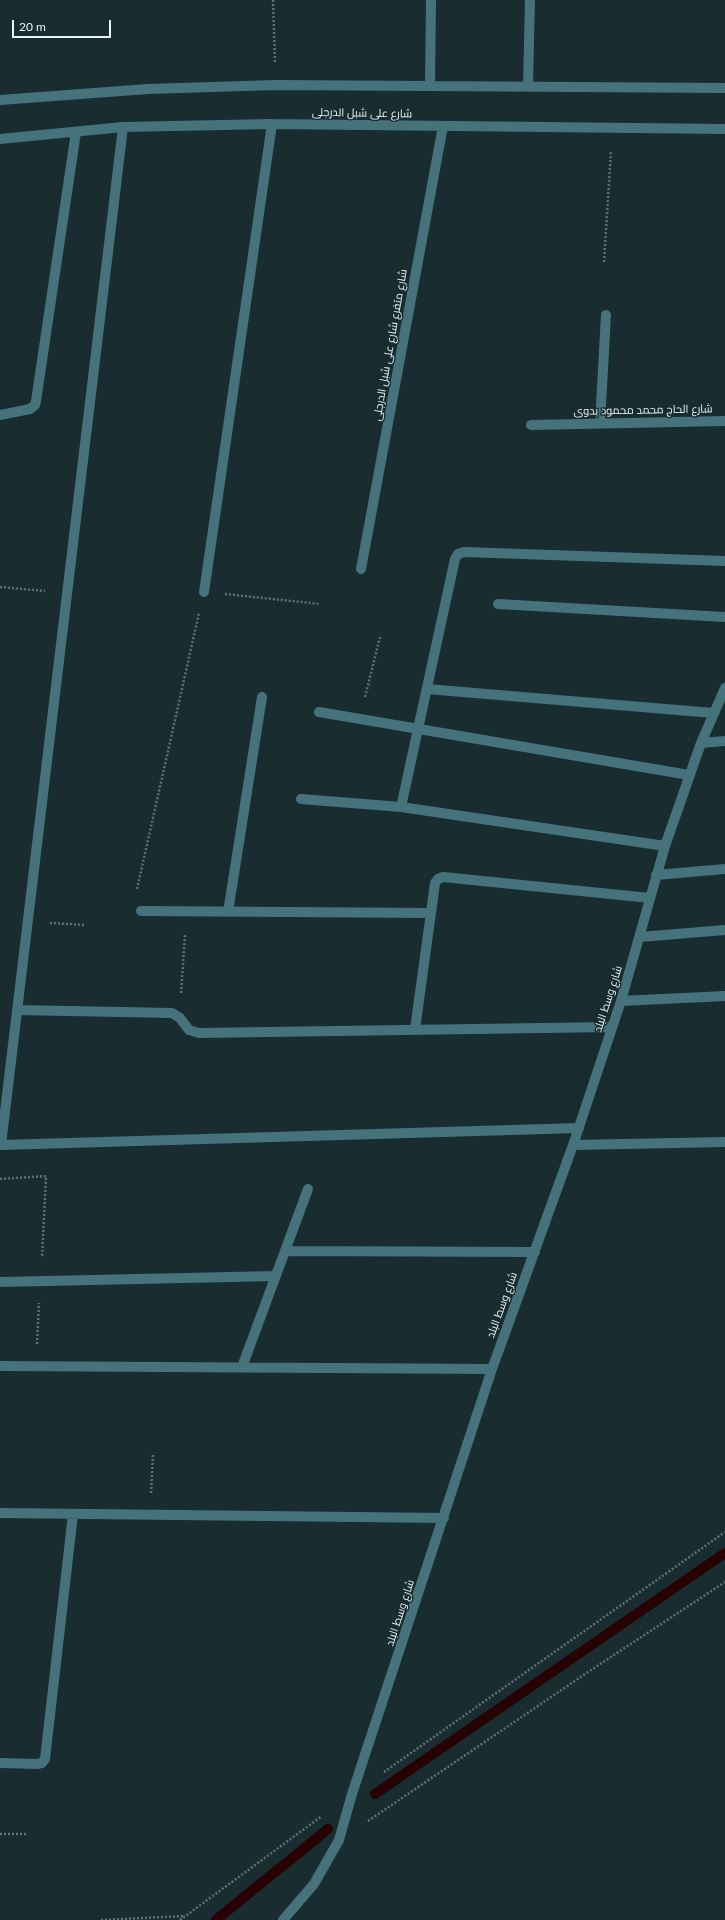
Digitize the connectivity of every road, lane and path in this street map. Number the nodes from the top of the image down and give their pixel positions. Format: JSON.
{"nodes":[{"id":1,"x":272,"y":0,"type":"edge"},
{"id":2,"x":431,"y":0,"type":"edge"},
{"id":3,"x":530,"y":0,"type":"edge"},
{"id":4,"x":276,"y":85,"type":"junction"},
{"id":5,"x":430,"y":85,"type":"junction"},
{"id":6,"x":528,"y":85,"type":"junction"},
{"id":7,"x":725,"y":88,"type":"edge"},
{"id":8,"x":0,"y":100,"type":"edge"},
{"id":9,"x":272,"y":124,"type":"junction"},
{"id":10,"x":443,"y":126,"type":"junction"},
{"id":11,"x":123,"y":127,"type":"junction"},
{"id":12,"x":613,"y":128,"type":"junction"},
{"id":13,"x":725,"y":129,"type":"edge"},
{"id":14,"x":76,"y":132,"type":"junction"},
{"id":15,"x":0,"y":139,"type":"edge"},
{"id":16,"x":604,"y":262,"type":"dead end"},
{"id":17,"x":606,"y":315,"type":"dead end"},
{"id":18,"x":0,"y":415,"type":"edge"},
{"id":19,"x":725,"y":421,"type":"edge"},
{"id":20,"x":600,"y":423,"type":"junction"},
{"id":21,"x":531,"y":425,"type":"dead end"},
{"id":22,"x":725,"y":561,"type":"edge"},
{"id":23,"x":361,"y":569,"type":"dead end"},
{"id":24,"x":0,"y":587,"type":"edge"},
{"id":25,"x":204,"y":592,"type":"junction"},
{"id":26,"x":67,"y":593,"type":"junction"},
{"id":27,"x":320,"y":604,"type":"dead end"},
{"id":28,"x":498,"y":604,"type":"dead end"},
{"id":29,"x":725,"y":617,"type":"edge"},
{"id":30,"x":380,"y":637,"type":"dead end"},
{"id":31,"x":725,"y":688,"type":"edge"},
{"id":32,"x":427,"y":689,"type":"junction"},
{"id":33,"x":262,"y":697,"type":"dead end"},
{"id":34,"x":319,"y":712,"type":"dead end"},
{"id":35,"x":714,"y":713,"type":"junction"},
{"id":36,"x":359,"y":719,"type":"junction"},
{"id":37,"x":417,"y":729,"type":"junction"},
{"id":38,"x":725,"y":741,"type":"edge"},
{"id":39,"x":701,"y":743,"type":"junction"},
{"id":40,"x":689,"y":775,"type":"junction"},
{"id":41,"x":301,"y":799,"type":"dead end"},
{"id":42,"x":401,"y":807,"type":"junction"},
{"id":43,"x":665,"y":846,"type":"junction"},
{"id":44,"x":725,"y":869,"type":"edge"},
{"id":45,"x":656,"y":875,"type":"junction"},
{"id":46,"x":650,"y":898,"type":"junction"},
{"id":47,"x":141,"y":911,"type":"joint"},
{"id":48,"x":186,"y":912,"type":"junction"},
{"id":49,"x":228,"y":912,"type":"junction"},
{"id":50,"x":431,"y":913,"type":"junction"},
{"id":51,"x":28,"y":922,"type":"junction"},
{"id":52,"x":86,"y":925,"type":"dead end"},
{"id":53,"x":725,"y":930,"type":"edge"},
{"id":54,"x":640,"y":937,"type":"junction"},
{"id":55,"x":725,"y":996,"type":"edge"},
{"id":56,"x":621,"y":1001,"type":"junction"},
{"id":57,"x":17,"y":1010,"type":"junction"},
{"id":58,"x":180,"y":1018,"type":"junction"},
{"id":59,"x":612,"y":1027,"type":"junction"},
{"id":60,"x":415,"y":1029,"type":"junction"},
{"id":61,"x":579,"y":1128,"type":"junction"},
{"id":62,"x":725,"y":1142,"type":"edge"},
{"id":63,"x":573,"y":1146,"type":"junction"},
{"id":64,"x":46,"y":1176,"type":"dead end"},
{"id":65,"x":0,"y":1179,"type":"edge"},
{"id":66,"x":308,"y":1189,"type":"dead end"},
{"id":67,"x":285,"y":1251,"type":"junction"},
{"id":68,"x":535,"y":1252,"type":"junction"},
{"id":69,"x":276,"y":1276,"type":"junction"},
{"id":70,"x":0,"y":1282,"type":"edge"},
{"id":71,"x":0,"y":1366,"type":"edge"},
{"id":72,"x":242,"y":1367,"type":"junction"},
{"id":73,"x":492,"y":1369,"type":"junction"},
{"id":74,"x":153,"y":1455,"type":"dead end"},
{"id":75,"x":0,"y":1513,"type":"edge"},
{"id":76,"x":73,"y":1514,"type":"junction"},
{"id":77,"x":150,"y":1515,"type":"junction"},
{"id":78,"x":444,"y":1518,"type":"junction"},
{"id":79,"x":725,"y":1532,"type":"edge"},
{"id":80,"x":725,"y":1582,"type":"edge"},
{"id":81,"x":0,"y":1763,"type":"edge"},
{"id":82,"x":352,"y":1794,"type":"junction"},
{"id":83,"x":0,"y":1834,"type":"edge"},
{"id":84,"x":26,"y":1834,"type":"dead end"},
{"id":85,"x":339,"y":1840,"type":"junction"},
{"id":86,"x":186,"y":1916,"type":"junction"},
{"id":87,"x":102,"y":1920,"type":"edge"},
{"id":88,"x":180,"y":1920,"type":"edge"},
{"id":89,"x":283,"y":1920,"type":"edge"}],
"edges":[{"from":1,"to":4,"type":"path"},
{"from":2,"to":5,"type":"street"},
{"from":3,"to":6,"type":"street"},
{"from":4,"to":5,"type":"street"},
{"from":4,"to":8,"type":"street"},
{"from":5,"to":6,"type":"street"},
{"from":6,"to":7,"type":"street"},
{"from":9,"to":10,"type":"street","name":"شارع على شبل الدرجلى"},
{"from":9,"to":11,"type":"street","name":"شارع على شبل الدرجلى"},
{"from":9,"to":25,"type":"street"},
{"from":10,"to":12,"type":"street","name":"شارع على شبل الدرجلى"},
{"from":10,"to":23,"type":"street","name":"شارع متفرع شارع على شبل الدرجلى"},
{"from":11,"to":14,"type":"street","name":"شارع على شبل الدرجلى"},
{"from":11,"to":26,"type":"street"},
{"from":12,"to":13,"type":"street","name":"شارع على شبل الدرجلى"},
{"from":12,"to":16,"type":"path"},
{"from":14,"to":15,"type":"street","name":"شارع على شبل الدرجلى"},
{"from":14,"to":18,"type":"street"},
{"from":17,"to":20,"type":"street"},
{"from":19,"to":20,"type":"street","name":"شارع الحاج محمد محمود بدوى"},
{"from":20,"to":21,"type":"street","name":"شارع الحاج محمد محمود بدوى"},
{"from":22,"to":32,"type":"street"},
{"from":24,"to":26,"type":"path"},
{"from":25,"to":27,"type":"path"},
{"from":25,"to":47,"type":"path"},
{"from":26,"to":51,"type":"street"},
{"from":28,"to":29,"type":"street"},
{"from":30,"to":36,"type":"path"},
{"from":31,"to":35,"type":"street","name":"شارع وسط البلد"},
{"from":32,"to":35,"type":"street"},
{"from":32,"to":37,"type":"street"},
{"from":33,"to":49,"type":"street"},
{"from":34,"to":36,"type":"street"},
{"from":35,"to":39,"type":"street","name":"شارع وسط البلد"},
{"from":36,"to":37,"type":"street"},
{"from":37,"to":40,"type":"street"},
{"from":37,"to":42,"type":"street"},
{"from":38,"to":39,"type":"street"},
{"from":39,"to":40,"type":"street","name":"شارع وسط البلد"},
{"from":40,"to":43,"type":"street","name":"شارع وسط البلد"},
{"from":41,"to":42,"type":"street"},
{"from":42,"to":43,"type":"street"},
{"from":43,"to":45,"type":"street","name":"شارع وسط البلد"},
{"from":44,"to":45,"type":"street"},
{"from":45,"to":46,"type":"street","name":"شارع وسط البلد"},
{"from":46,"to":50,"type":"street"},
{"from":46,"to":54,"type":"street","name":"شارع وسط البلد"},
{"from":47,"to":48,"type":"street"},
{"from":48,"to":49,"type":"street"},
{"from":48,"to":58,"type":"path"},
{"from":49,"to":50,"type":"street"},
{"from":50,"to":60,"type":"street"},
{"from":51,"to":52,"type":"path"},
{"from":51,"to":57,"type":"street"},
{"from":53,"to":54,"type":"street"},
{"from":54,"to":56,"type":"street","name":"شارع وسط البلد"},
{"from":55,"to":56,"type":"street"},
{"from":56,"to":59,"type":"street","name":"شارع وسط البلد"},
{"from":57,"to":58,"type":"street"},
{"from":57,"to":61,"type":"street"},
{"from":58,"to":60,"type":"street"},
{"from":59,"to":60,"type":"street"},
{"from":59,"to":61,"type":"street","name":"شارع وسط البلد"},
{"from":61,"to":63,"type":"street","name":"شارع وسط البلد"},
{"from":62,"to":63,"type":"street"},
{"from":63,"to":68,"type":"street","name":"شارع وسط البلد"},
{"from":64,"to":65,"type":"path"},
{"from":66,"to":67,"type":"street"},
{"from":67,"to":68,"type":"street"},
{"from":67,"to":69,"type":"street"},
{"from":68,"to":73,"type":"street","name":"شارع وسط البلد"},
{"from":69,"to":70,"type":"street"},
{"from":69,"to":72,"type":"street"},
{"from":71,"to":72,"type":"street"},
{"from":72,"to":73,"type":"street"},
{"from":73,"to":78,"type":"street","name":"شارع وسط البلد"},
{"from":74,"to":77,"type":"path"},
{"from":75,"to":76,"type":"street"},
{"from":76,"to":77,"type":"street"},
{"from":76,"to":81,"type":"street"},
{"from":77,"to":78,"type":"street"},
{"from":78,"to":82,"type":"street","name":"شارع وسط البلد"},
{"from":79,"to":82,"type":"path"},
{"from":80,"to":85,"type":"path"},
{"from":82,"to":85,"type":"street","name":"شارع وسط البلد"},
{"from":82,"to":86,"type":"path"},
{"from":83,"to":84,"type":"path"},
{"from":85,"to":89,"type":"street","name":"شارع وسط البلد"},
{"from":86,"to":87,"type":"path"},
{"from":86,"to":88,"type":"path"}]}
